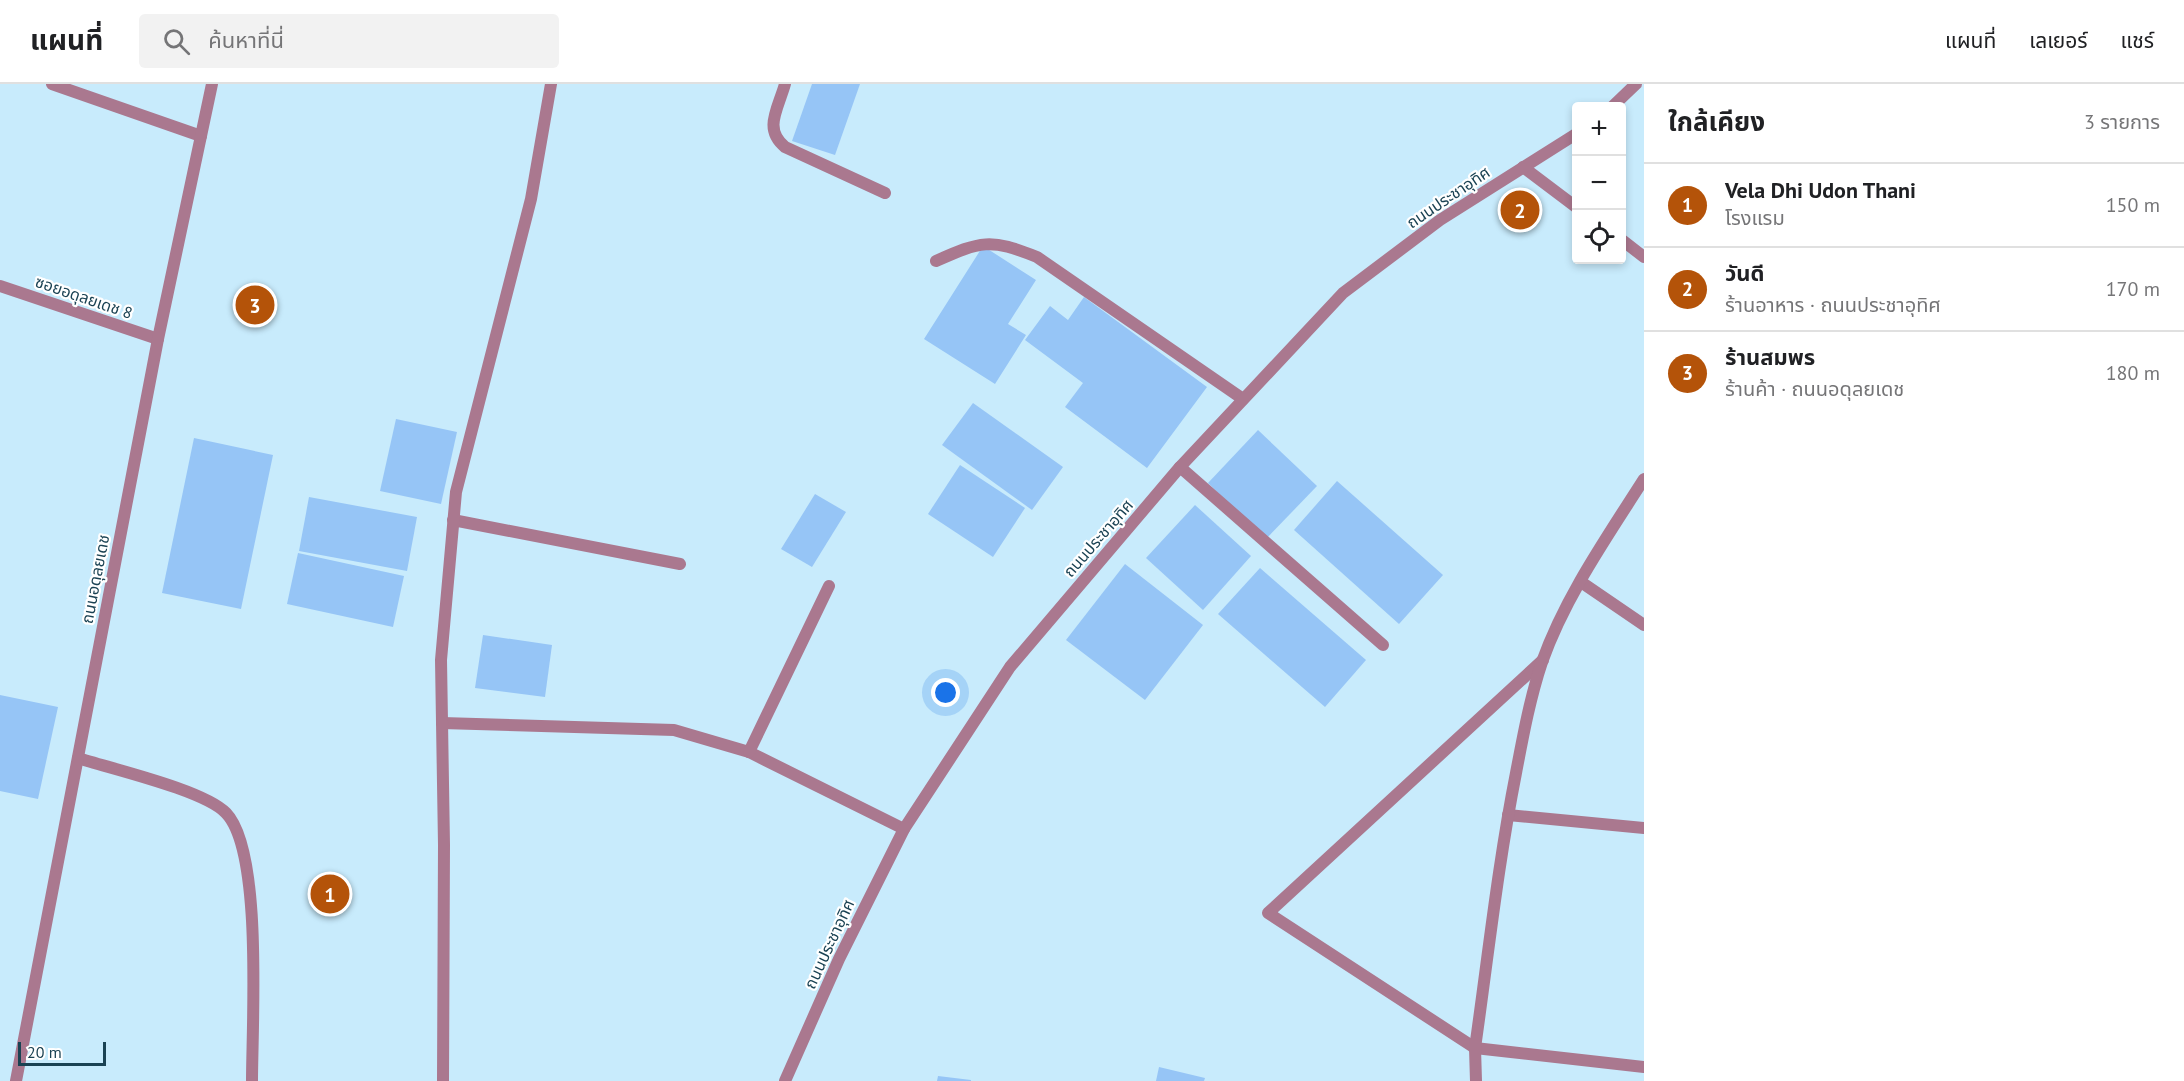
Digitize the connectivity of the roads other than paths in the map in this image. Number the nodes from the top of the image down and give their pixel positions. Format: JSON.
{"nodes":[{"id":1,"x":52,"y":84,"type":"edge"},
{"id":2,"x":212,"y":84,"type":"edge"},
{"id":3,"x":551,"y":84,"type":"edge"},
{"id":4,"x":784,"y":84,"type":"edge"},
{"id":5,"x":1636,"y":84,"type":"edge"},
{"id":6,"x":1617,"y":102,"type":"edge"},
{"id":7,"x":201,"y":136,"type":"junction"},
{"id":8,"x":1572,"y":136,"type":"edge"},
{"id":9,"x":1523,"y":167,"type":"junction"},
{"id":10,"x":885,"y":193,"type":"dead end"},
{"id":11,"x":1572,"y":204,"type":"edge"},
{"id":12,"x":1626,"y":243,"type":"edge"},
{"id":13,"x":1644,"y":256,"type":"edge"},
{"id":14,"x":936,"y":261,"type":"dead end"},
{"id":15,"x":0,"y":286,"type":"edge"},
{"id":16,"x":158,"y":339,"type":"junction"},
{"id":17,"x":1244,"y":399,"type":"junction"},
{"id":18,"x":1180,"y":467,"type":"junction"},
{"id":19,"x":1644,"y":479,"type":"edge"},
{"id":20,"x":453,"y":520,"type":"junction"},
{"id":21,"x":680,"y":564,"type":"dead end"},
{"id":22,"x":1581,"y":582,"type":"junction"},
{"id":23,"x":829,"y":586,"type":"dead end"},
{"id":24,"x":1644,"y":626,"type":"edge"},
{"id":25,"x":1383,"y":645,"type":"dead end"},
{"id":26,"x":1543,"y":660,"type":"junction"},
{"id":27,"x":442,"y":723,"type":"junction"},
{"id":28,"x":749,"y":752,"type":"junction"},
{"id":29,"x":78,"y":758,"type":"junction"},
{"id":30,"x":1508,"y":815,"type":"junction"},
{"id":31,"x":1644,"y":828,"type":"edge"},
{"id":32,"x":904,"y":829,"type":"junction"},
{"id":33,"x":1475,"y":1048,"type":"junction"},
{"id":34,"x":1644,"y":1067,"type":"edge"},
{"id":35,"x":16,"y":1081,"type":"edge"},
{"id":36,"x":252,"y":1081,"type":"edge"},
{"id":37,"x":443,"y":1081,"type":"edge"},
{"id":38,"x":785,"y":1081,"type":"edge"},
{"id":39,"x":1476,"y":1081,"type":"edge"}],
"edges":[{"from":1,"to":7,"type":"street"},
{"from":2,"to":7,"type":"street","name":"ถนนอดุลยเดช"},
{"from":3,"to":20,"type":"street"},
{"from":4,"to":10,"type":"street"},
{"from":5,"to":6,"type":"street"},
{"from":7,"to":16,"type":"street","name":"ถนนอดุลยเดช"},
{"from":8,"to":9,"type":"street","name":"ถนนประชาอุทิศ"},
{"from":9,"to":11,"type":"street"},
{"from":9,"to":17,"type":"street","name":"ถนนประชาอุทิศ"},
{"from":12,"to":13,"type":"street"},
{"from":14,"to":17,"type":"street"},
{"from":15,"to":16,"type":"street","name":"ซอยอดุลยเดช 8"},
{"from":16,"to":29,"type":"street","name":"ถนนอดุลยเดช"},
{"from":17,"to":18,"type":"street","name":"ถนนประชาอุทิศ"},
{"from":18,"to":25,"type":"street"},
{"from":18,"to":32,"type":"street","name":"ถนนประชาอุทิศ"},
{"from":19,"to":22,"type":"street"},
{"from":20,"to":21,"type":"street"},
{"from":20,"to":27,"type":"street"},
{"from":22,"to":24,"type":"street"},
{"from":22,"to":26,"type":"street"},
{"from":23,"to":28,"type":"street"},
{"from":26,"to":30,"type":"street"},
{"from":26,"to":33,"type":"street"},
{"from":27,"to":28,"type":"street"},
{"from":27,"to":37,"type":"street"},
{"from":28,"to":32,"type":"street"},
{"from":29,"to":35,"type":"street","name":"ถนนอดุลยเดช"},
{"from":29,"to":36,"type":"street"},
{"from":30,"to":31,"type":"street"},
{"from":30,"to":33,"type":"street"},
{"from":32,"to":38,"type":"street","name":"ถนนประชาอุทิศ"},
{"from":33,"to":34,"type":"street"},
{"from":33,"to":39,"type":"street"}]}
